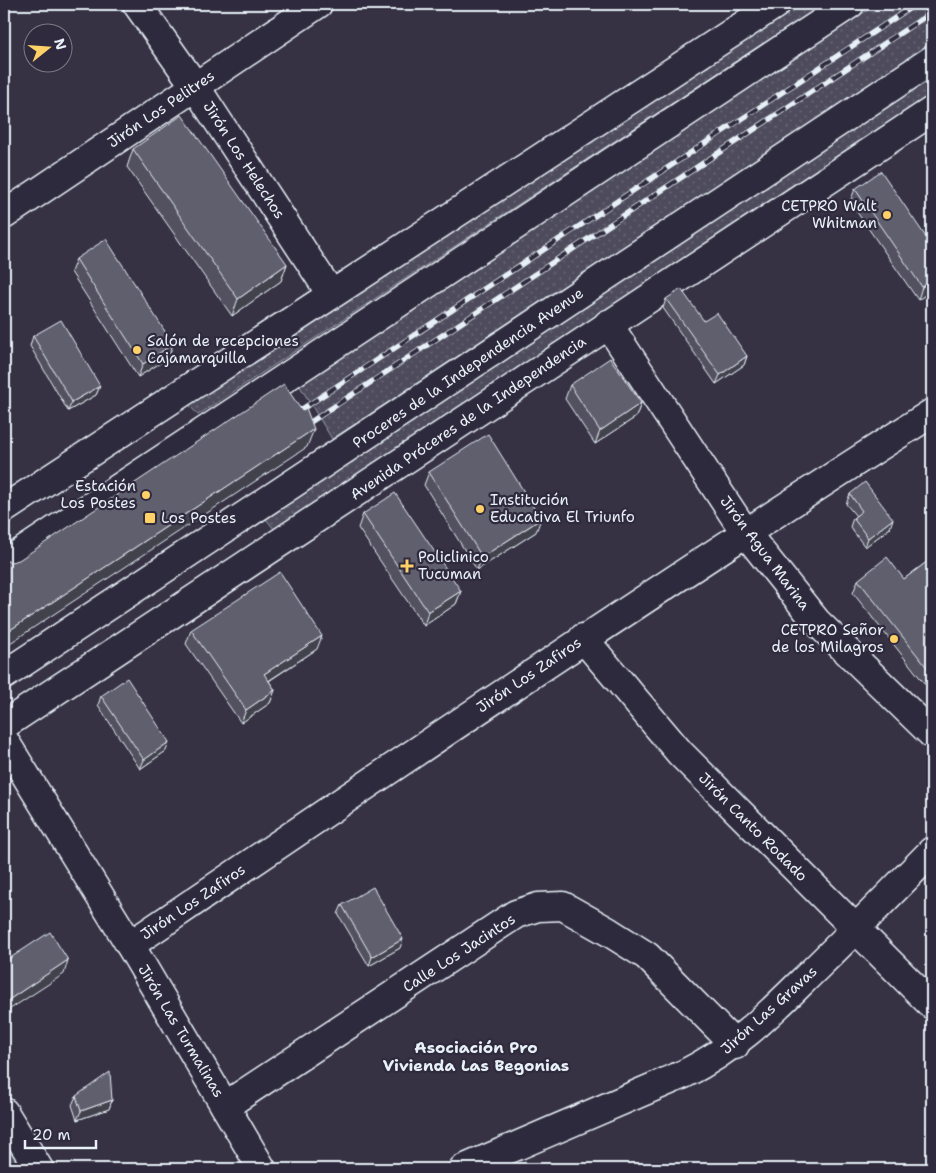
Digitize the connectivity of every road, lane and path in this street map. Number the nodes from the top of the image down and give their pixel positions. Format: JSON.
{"nodes":[{"id":1,"x":137,"y":4,"type":"edge"},
{"id":2,"x":318,"y":4,"type":"edge"},
{"id":3,"x":776,"y":4,"type":"edge"},
{"id":4,"x":850,"y":4,"type":"edge"},
{"id":5,"x":932,"y":60,"type":"edge"},
{"id":6,"x":195,"y":86,"type":"junction"},
{"id":7,"x":932,"y":112,"type":"edge"},
{"id":8,"x":4,"y":215,"type":"edge"},
{"id":9,"x":331,"y":294,"type":"junction"},
{"id":10,"x":608,"y":324,"type":"junction"},
{"id":11,"x":932,"y":413,"type":"edge"},
{"id":12,"x":4,"y":509,"type":"edge"},
{"id":13,"x":745,"y":532,"type":"junction"},
{"id":14,"x":4,"y":564,"type":"edge"},
{"id":15,"x":583,"y":638,"type":"junction"},
{"id":16,"x":4,"y":675,"type":"edge"},
{"id":17,"x":4,"y":725,"type":"edge"},
{"id":18,"x":932,"y":734,"type":"edge"},
{"id":19,"x":4,"y":740,"type":"edge"},
{"id":20,"x":932,"y":851,"type":"edge"},
{"id":21,"x":855,"y":930,"type":"junction"},
{"id":22,"x":130,"y":945,"type":"junction"},
{"id":23,"x":932,"y":1005,"type":"edge"},
{"id":24,"x":735,"y":1045,"type":"junction"},
{"id":25,"x":225,"y":1106,"type":"junction"},
{"id":26,"x":4,"y":1112,"type":"edge"},
{"id":27,"x":39,"y":1169,"type":"edge"},
{"id":28,"x":262,"y":1169,"type":"edge"},
{"id":29,"x":463,"y":1169,"type":"edge"}],
"edges":[{"from":1,"to":6,"type":"street","name":"Jirón Los Helechos"},
{"from":2,"to":6,"type":"street","name":"Jirón Los Pelitres"},
{"from":3,"to":9,"type":"street"},
{"from":4,"to":14,"type":"street"},
{"from":5,"to":16,"type":"street","name":"Proceres de la Independencia Avenue"},
{"from":6,"to":8,"type":"street","name":"Jirón Los Pelitres"},
{"from":6,"to":9,"type":"street","name":"Jirón Los Helechos"},
{"from":7,"to":10,"type":"street","name":"Avenida Próceres de la Independencia"},
{"from":9,"to":12,"type":"street"},
{"from":10,"to":13,"type":"street","name":"Jirón Agua Marina"},
{"from":10,"to":17,"type":"street","name":"Avenida Próceres de la Independencia"},
{"from":11,"to":13,"type":"street","name":"Jirón Los Zafiros"},
{"from":13,"to":15,"type":"street","name":"Jirón Los Zafiros"},
{"from":13,"to":18,"type":"street","name":"Jirón Agua Marina"},
{"from":15,"to":21,"type":"street","name":"Jirón Canto Rodado"},
{"from":15,"to":22,"type":"street","name":"Jirón Los Zafiros"},
{"from":19,"to":22,"type":"street","name":"Jirón Las Turmalinas"},
{"from":20,"to":21,"type":"street","name":"Jirón Las Gravas"},
{"from":21,"to":23,"type":"street","name":"Jirón Canto Rodado"},
{"from":21,"to":24,"type":"street","name":"Jirón Las Gravas"},
{"from":22,"to":25,"type":"street","name":"Jirón Las Turmalinas"},
{"from":24,"to":25,"type":"street","name":"Calle Los Jacintos"},
{"from":24,"to":29,"type":"street","name":"Jirón Las Gravas"},
{"from":25,"to":28,"type":"street","name":"Jirón Las Turmalinas"},
{"from":26,"to":27,"type":"street"}]}
